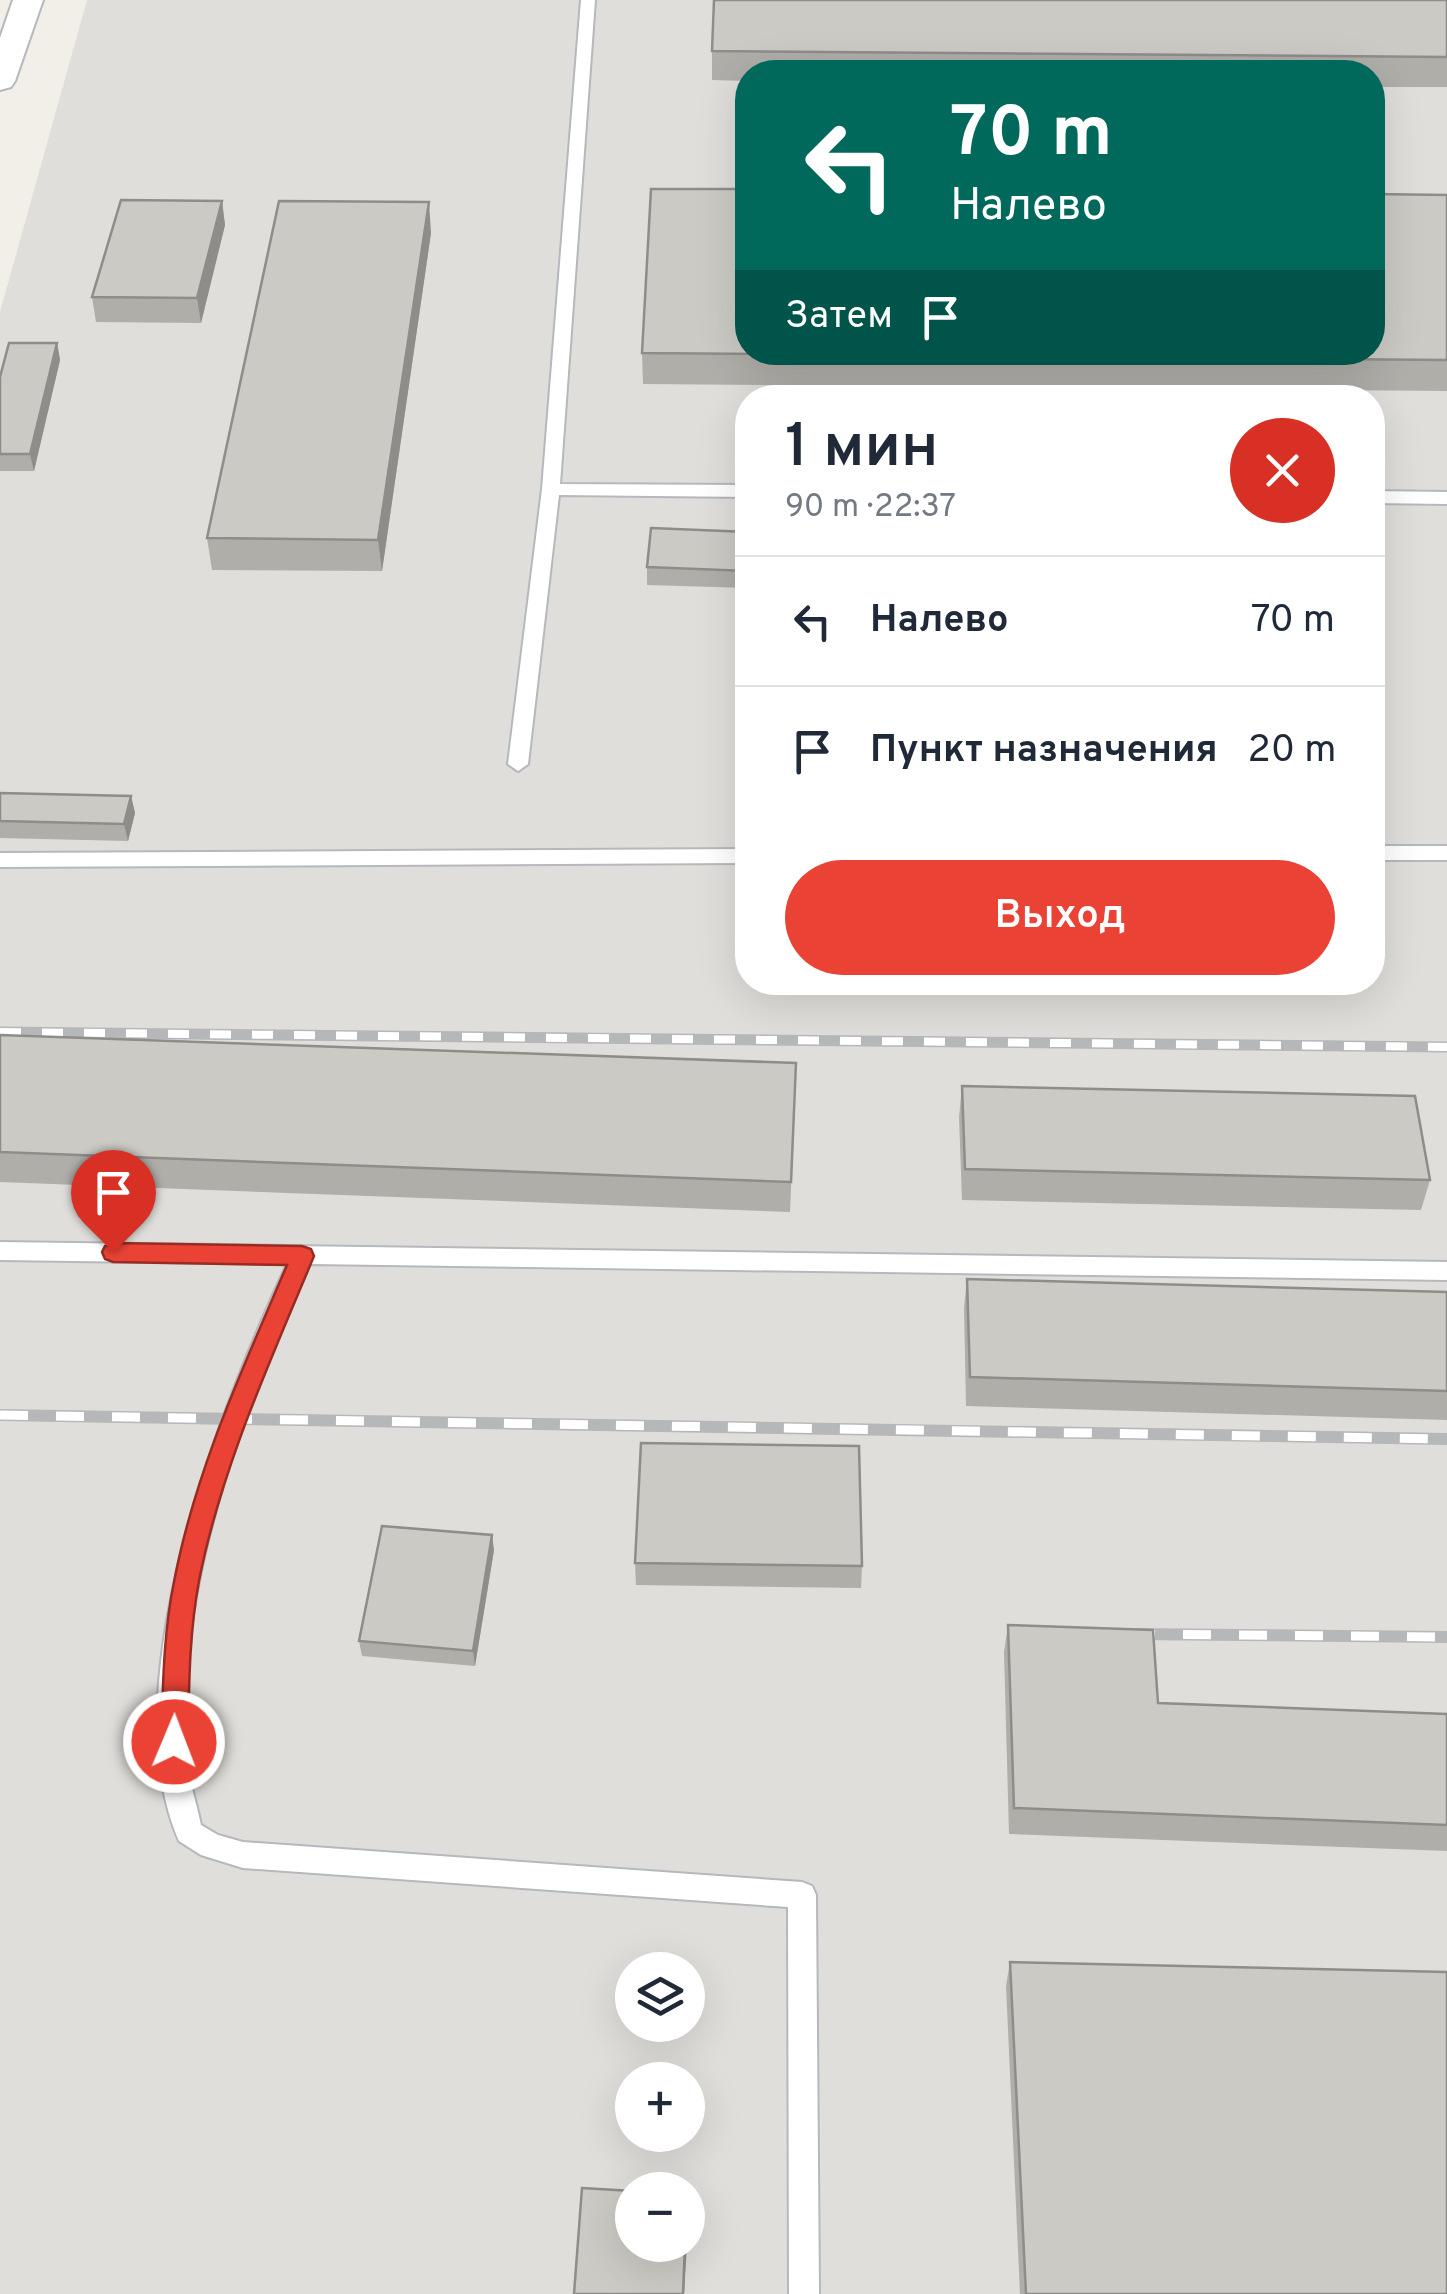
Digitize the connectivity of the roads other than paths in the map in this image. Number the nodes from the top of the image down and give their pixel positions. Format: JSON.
{"nodes":[{"id":1,"x":28,"y":0,"type":"edge"},
{"id":2,"x":588,"y":0,"type":"edge"},
{"id":3,"x":0,"y":81,"type":"edge"},
{"id":4,"x":551,"y":489,"type":"junction"},
{"id":5,"x":735,"y":491,"type":"edge"},
{"id":6,"x":1385,"y":498,"type":"edge"},
{"id":7,"x":1447,"y":498,"type":"edge"},
{"id":8,"x":518,"y":764,"type":"dead end"},
{"id":9,"x":1385,"y":853,"type":"edge"},
{"id":10,"x":1447,"y":853,"type":"edge"},
{"id":11,"x":735,"y":856,"type":"edge"},
{"id":12,"x":0,"y":860,"type":"edge"},
{"id":13,"x":0,"y":1251,"type":"edge"},
{"id":14,"x":302,"y":1256,"type":"junction"},
{"id":15,"x":1447,"y":1271,"type":"edge"},
{"id":16,"x":804,"y":2294,"type":"edge"}],
"edges":[{"from":1,"to":3,"type":"street"},
{"from":2,"to":4,"type":"lane"},
{"from":4,"to":5,"type":"lane"},
{"from":4,"to":8,"type":"lane"},
{"from":6,"to":7,"type":"lane"},
{"from":9,"to":10,"type":"lane"},
{"from":11,"to":12,"type":"lane"},
{"from":13,"to":14,"type":"lane"},
{"from":14,"to":15,"type":"lane"},
{"from":14,"to":16,"type":"lane"}]}
